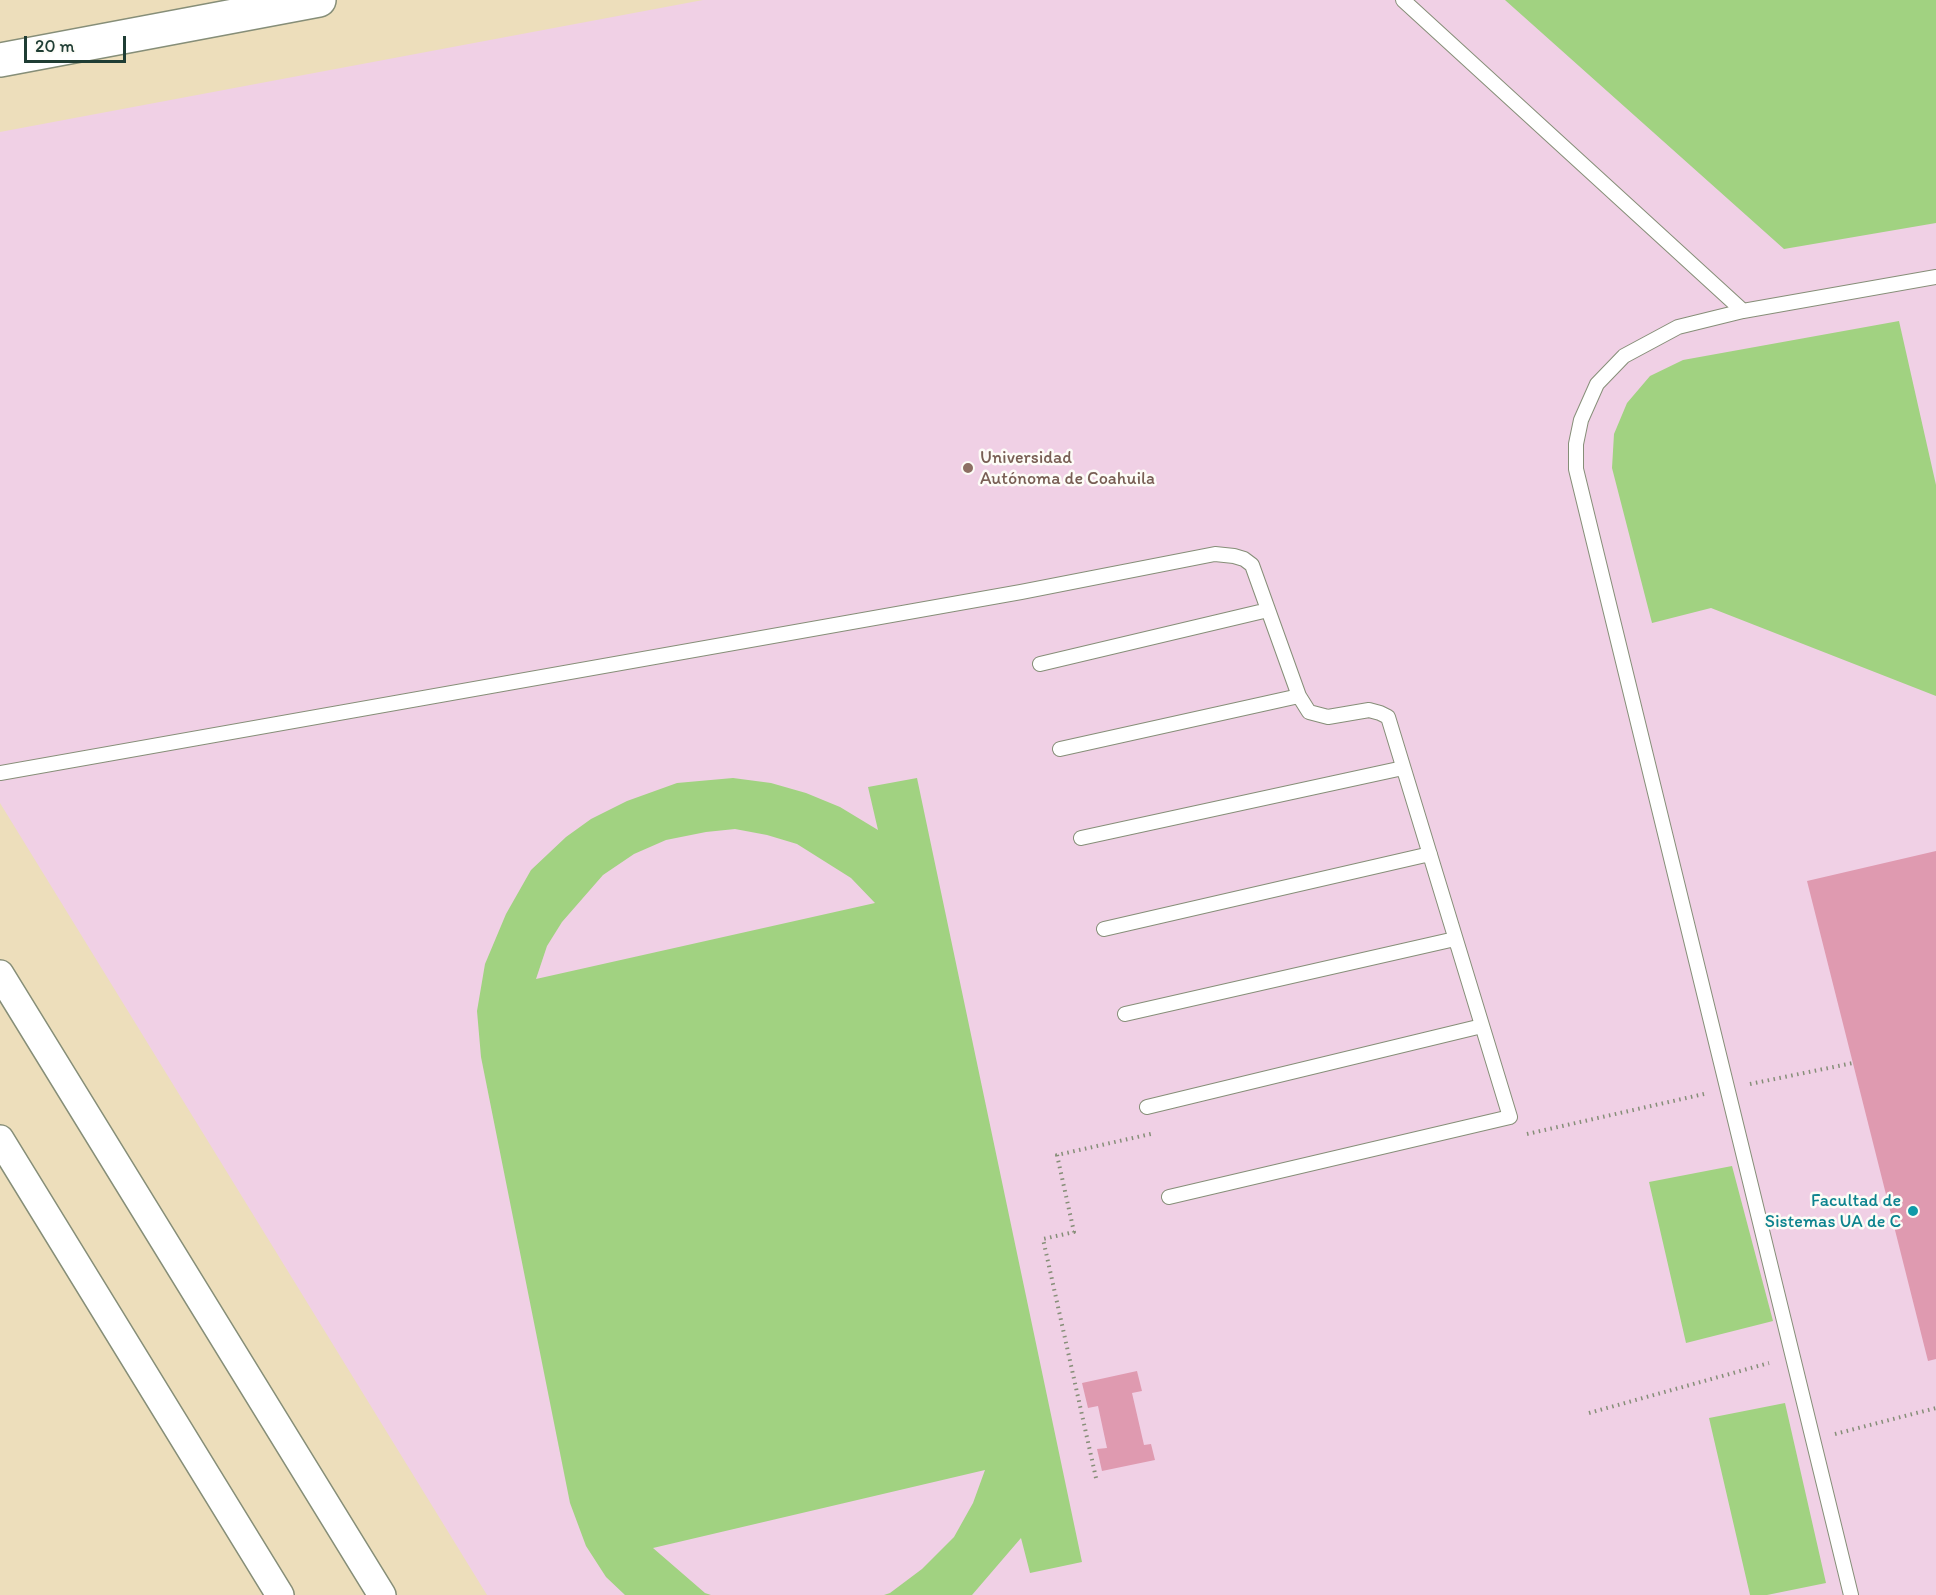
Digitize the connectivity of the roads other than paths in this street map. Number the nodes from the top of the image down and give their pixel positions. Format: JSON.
{"nodes":[{"id":1,"x":319,"y":0,"type":"edge"},
{"id":2,"x":1403,"y":0,"type":"edge"},
{"id":3,"x":0,"y":60,"type":"edge"},
{"id":4,"x":1936,"y":277,"type":"edge"},
{"id":5,"x":1743,"y":310,"type":"junction"},
{"id":6,"x":1268,"y":610,"type":"junction"},
{"id":7,"x":1040,"y":664,"type":"dead end"},
{"id":8,"x":1299,"y":696,"type":"junction"},
{"id":9,"x":1060,"y":749,"type":"dead end"},
{"id":10,"x":1403,"y":768,"type":"junction"},
{"id":11,"x":0,"y":773,"type":"edge"},
{"id":12,"x":1082,"y":838,"type":"dead end"},
{"id":13,"x":1430,"y":854,"type":"junction"},
{"id":14,"x":1104,"y":929,"type":"dead end"},
{"id":15,"x":1455,"y":939,"type":"junction"},
{"id":16,"x":0,"y":975,"type":"edge"},
{"id":17,"x":1125,"y":1014,"type":"dead end"},
{"id":18,"x":1482,"y":1026,"type":"junction"},
{"id":19,"x":1147,"y":1107,"type":"dead end"},
{"id":20,"x":0,"y":1139,"type":"edge"},
{"id":21,"x":1170,"y":1197,"type":"dead end"},
{"id":22,"x":280,"y":1595,"type":"edge"},
{"id":23,"x":382,"y":1595,"type":"edge"},
{"id":24,"x":1851,"y":1595,"type":"edge"}],
"edges":[{"from":1,"to":3,"type":"highway"},
{"from":2,"to":5,"type":"lane"},
{"from":4,"to":5,"type":"lane"},
{"from":5,"to":24,"type":"lane"},
{"from":6,"to":7,"type":"lane"},
{"from":6,"to":8,"type":"lane"},
{"from":6,"to":11,"type":"lane"},
{"from":8,"to":9,"type":"lane"},
{"from":8,"to":10,"type":"lane"},
{"from":10,"to":12,"type":"lane"},
{"from":10,"to":13,"type":"lane"},
{"from":13,"to":14,"type":"lane"},
{"from":13,"to":15,"type":"lane"},
{"from":15,"to":17,"type":"lane"},
{"from":15,"to":18,"type":"lane"},
{"from":16,"to":23,"type":"street"},
{"from":18,"to":19,"type":"lane"},
{"from":18,"to":21,"type":"lane"},
{"from":20,"to":22,"type":"street"}]}
